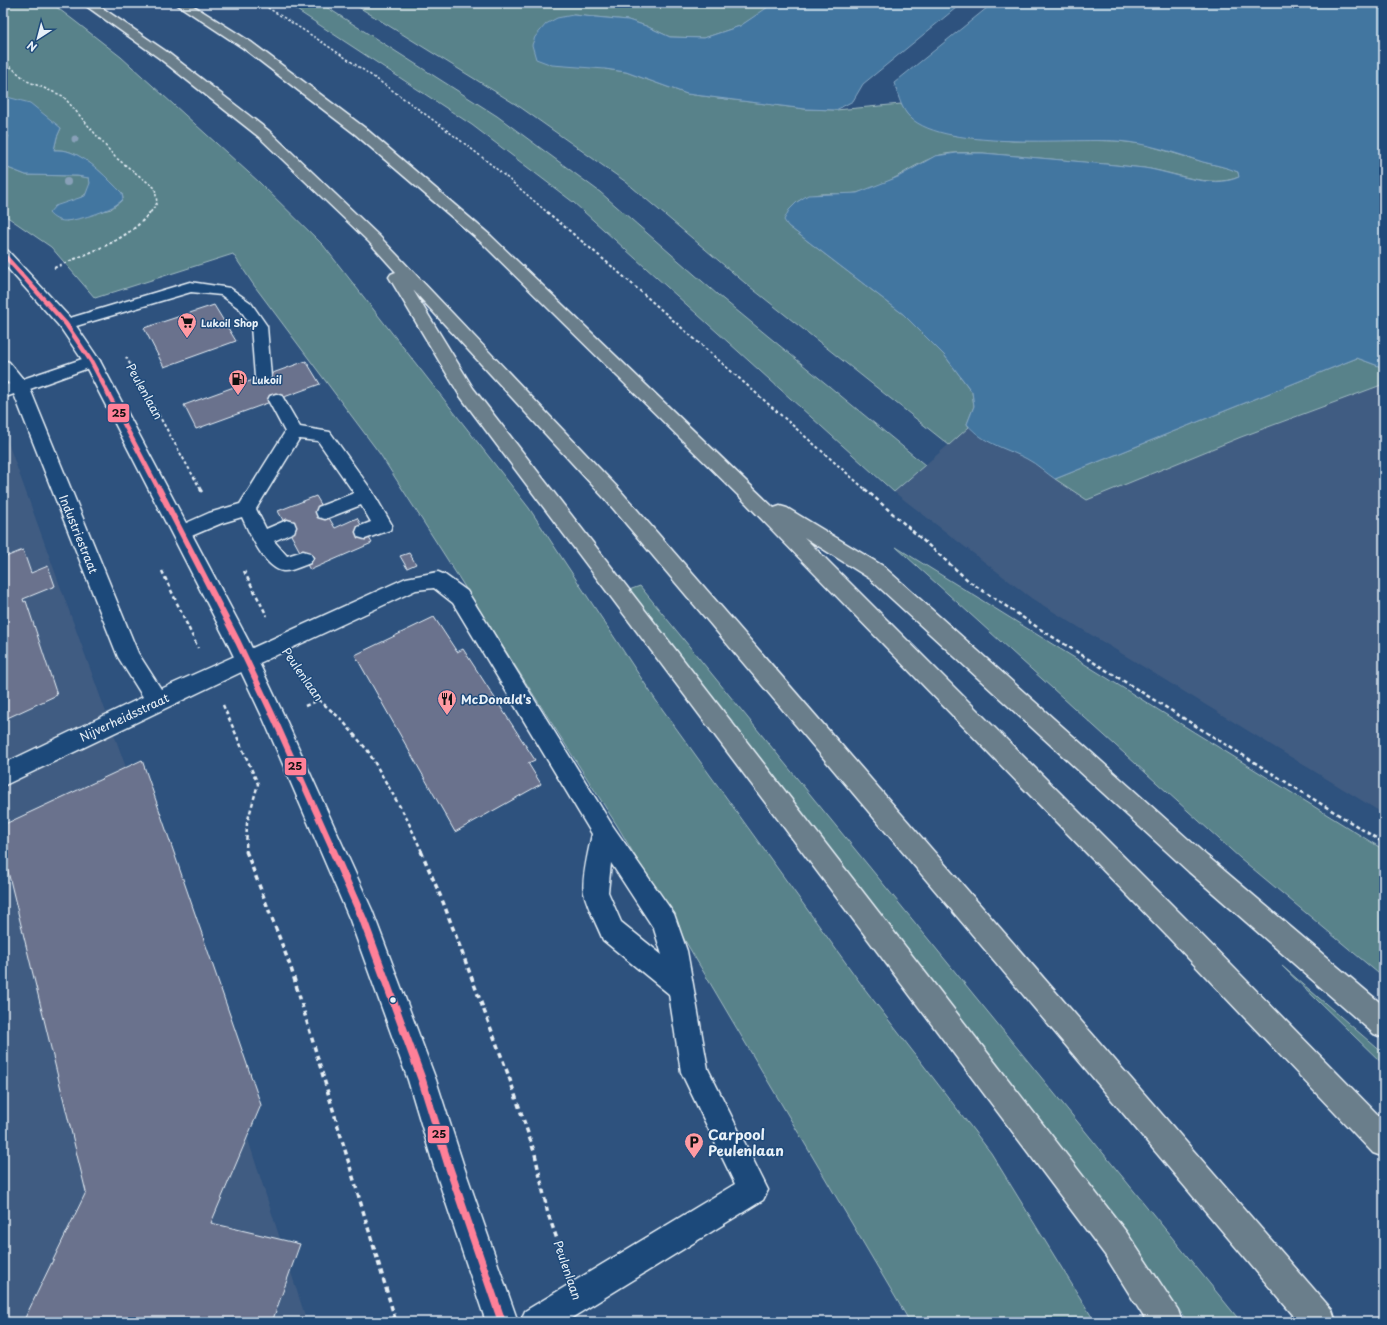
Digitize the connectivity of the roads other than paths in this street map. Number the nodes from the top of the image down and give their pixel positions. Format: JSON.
{"nodes":[{"id":1,"x":88,"y":3,"type":"edge"},
{"id":2,"x":181,"y":3,"type":"edge"},
{"id":3,"x":374,"y":239,"type":"junction"},
{"id":4,"x":3,"y":254,"type":"edge"},
{"id":5,"x":66,"y":324,"type":"junction"},
{"id":6,"x":92,"y":361,"type":"junction"},
{"id":7,"x":3,"y":366,"type":"edge"},
{"id":8,"x":263,"y":377,"type":"dead end"},
{"id":9,"x":11,"y":389,"type":"edge"},
{"id":10,"x":276,"y":400,"type":"dead end"},
{"id":11,"x":294,"y":432,"type":"junction"},
{"id":12,"x":750,"y":495,"type":"junction"},
{"id":13,"x":365,"y":496,"type":"junction"},
{"id":14,"x":247,"y":509,"type":"junction"},
{"id":15,"x":325,"y":512,"type":"dead end"},
{"id":16,"x":287,"y":527,"type":"dead end"},
{"id":17,"x":365,"y":532,"type":"dead end"},
{"id":18,"x":182,"y":533,"type":"junction"},
{"id":19,"x":261,"y":538,"type":"junction"},
{"id":20,"x":303,"y":558,"type":"dead end"},
{"id":21,"x":246,"y":660,"type":"junction"},
{"id":22,"x":157,"y":701,"type":"junction"},
{"id":23,"x":3,"y":775,"type":"edge"},
{"id":24,"x":604,"y":833,"type":"junction"},
{"id":25,"x":681,"y":987,"type":"junction"},
{"id":26,"x":1384,"y":1024,"type":"edge"},
{"id":27,"x":1384,"y":1142,"type":"edge"},
{"id":28,"x":502,"y":1322,"type":"edge"},
{"id":29,"x":536,"y":1322,"type":"edge"},
{"id":30,"x":1166,"y":1322,"type":"edge"},
{"id":31,"x":1320,"y":1322,"type":"edge"}],
"edges":[{"from":1,"to":3,"type":"highway"},
{"from":2,"to":12,"type":"highway"},
{"from":3,"to":30,"type":"highway"},
{"from":3,"to":31,"type":"highway"},
{"from":4,"to":5,"type":"street"},
{"from":5,"to":6,"type":"street"},
{"from":5,"to":8,"type":"lane"},
{"from":6,"to":9,"type":"street"},
{"from":6,"to":18,"type":"street"},
{"from":7,"to":9,"type":"street","name":"Industriestraat"},
{"from":9,"to":22,"type":"street","name":"Industriestraat"},
{"from":10,"to":11,"type":"lane"},
{"from":11,"to":13,"type":"lane"},
{"from":11,"to":14,"type":"lane"},
{"from":12,"to":26,"type":"highway"},
{"from":12,"to":27,"type":"highway"},
{"from":13,"to":15,"type":"lane"},
{"from":13,"to":17,"type":"lane"},
{"from":14,"to":18,"type":"lane"},
{"from":14,"to":19,"type":"lane"},
{"from":16,"to":19,"type":"lane"},
{"from":18,"to":21,"type":"street"},
{"from":19,"to":20,"type":"lane"},
{"from":21,"to":22,"type":"street","name":"Nijverheidsstraat"},
{"from":21,"to":24,"type":"lane"},
{"from":21,"to":28,"type":"street"},
{"from":22,"to":23,"type":"street","name":"Nijverheidsstraat"},
{"from":24,"to":25,"type":"lane"},
{"from":24,"to":25,"type":"lane"},
{"from":25,"to":29,"type":"lane"}]}
